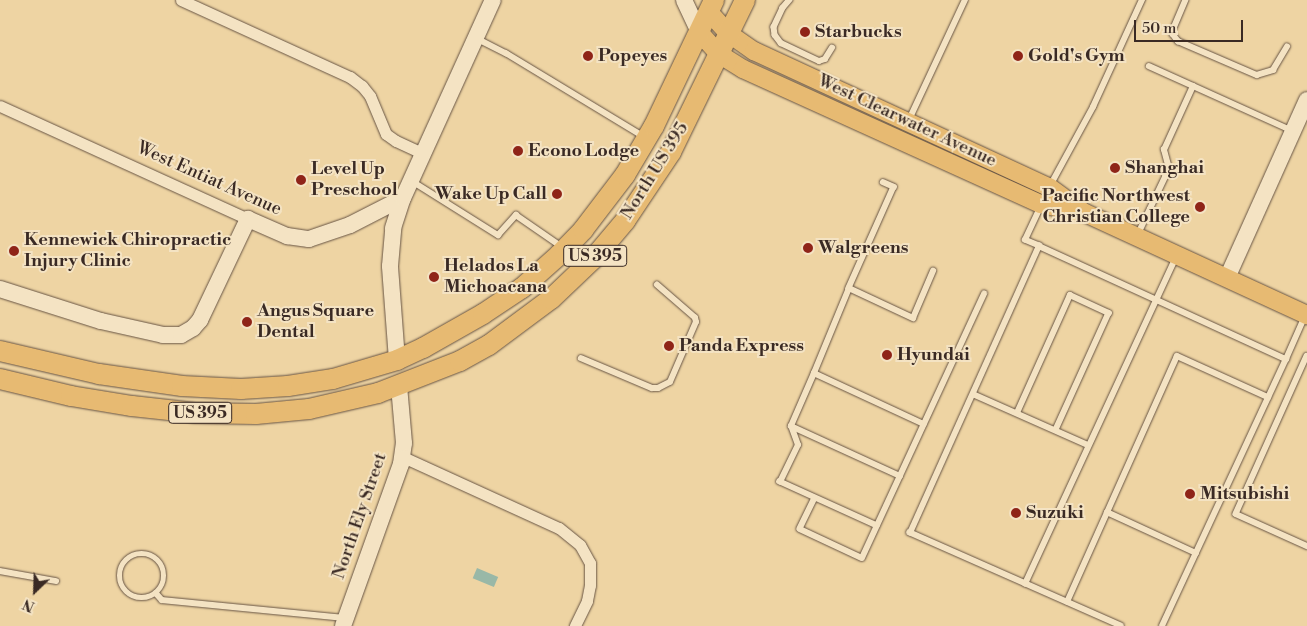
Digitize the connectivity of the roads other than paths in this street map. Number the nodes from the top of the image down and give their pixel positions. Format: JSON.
{"nodes":[{"id":1,"x":181,"y":0,"type":"edge"},
{"id":2,"x":493,"y":0,"type":"edge"},
{"id":3,"x":684,"y":0,"type":"edge"},
{"id":4,"x":745,"y":0,"type":"edge"},
{"id":5,"x":790,"y":0,"type":"edge"},
{"id":6,"x":966,"y":0,"type":"edge"},
{"id":7,"x":1142,"y":0,"type":"edge"},
{"id":8,"x":1186,"y":0,"type":"edge"},
{"id":9,"x":708,"y":4,"type":"edge"},
{"id":10,"x":699,"y":32,"type":"junction"},
{"id":11,"x":728,"y":34,"type":"junction"},
{"id":12,"x":476,"y":38,"type":"junction"},
{"id":13,"x":1287,"y":47,"type":"dead end"},
{"id":14,"x":832,"y":48,"type":"dead end"},
{"id":15,"x":719,"y":54,"type":"junction"},
{"id":16,"x":1150,"y":66,"type":"dead end"},
{"id":17,"x":1193,"y":86,"type":"junction"},
{"id":18,"x":1307,"y":100,"type":"edge"},
{"id":19,"x":0,"y":106,"type":"edge"},
{"id":20,"x":908,"y":122,"type":"junction"},
{"id":21,"x":1300,"y":124,"type":"edge"},
{"id":22,"x":647,"y":138,"type":"junction"},
{"id":23,"x":902,"y":142,"type":"junction"},
{"id":24,"x":424,"y":154,"type":"junction"},
{"id":25,"x":997,"y":162,"type":"junction"},
{"id":26,"x":411,"y":181,"type":"junction"},
{"id":27,"x":883,"y":182,"type":"dead end"},
{"id":28,"x":1050,"y":187,"type":"junction"},
{"id":29,"x":404,"y":198,"type":"junction"},
{"id":30,"x":1041,"y":204,"type":"junction"},
{"id":31,"x":1083,"y":212,"type":"junction"},
{"id":32,"x":248,"y":219,"type":"junction"},
{"id":33,"x":1136,"y":237,"type":"junction"},
{"id":34,"x":1039,"y":246,"type":"junction"},
{"id":35,"x":565,"y":249,"type":"junction"},
{"id":36,"x":1176,"y":255,"type":"junction"},
{"id":37,"x":933,"y":271,"type":"dead end"},
{"id":38,"x":1227,"y":278,"type":"junction"},
{"id":39,"x":657,"y":285,"type":"dead end"},
{"id":40,"x":849,"y":288,"type":"junction"},
{"id":41,"x":0,"y":289,"type":"edge"},
{"id":42,"x":984,"y":294,"type":"dead end"},
{"id":43,"x":1156,"y":299,"type":"junction"},
{"id":44,"x":1307,"y":314,"type":"edge"},
{"id":45,"x":0,"y":352,"type":"edge"},
{"id":46,"x":1307,"y":356,"type":"edge"},
{"id":47,"x":581,"y":358,"type":"dead end"},
{"id":48,"x":1286,"y":359,"type":"junction"},
{"id":49,"x":397,"y":360,"type":"junction"},
{"id":50,"x":814,"y":373,"type":"junction"},
{"id":51,"x":0,"y":379,"type":"edge"},
{"id":52,"x":399,"y":386,"type":"junction"},
{"id":53,"x":973,"y":394,"type":"junction"},
{"id":54,"x":1268,"y":397,"type":"junction"},
{"id":55,"x":1016,"y":413,"type":"junction"},
{"id":56,"x":924,"y":424,"type":"junction"},
{"id":57,"x":791,"y":426,"type":"junction"},
{"id":58,"x":1056,"y":430,"type":"junction"},
{"id":59,"x":1088,"y":445,"type":"junction"},
{"id":60,"x":402,"y":457,"type":"junction"},
{"id":61,"x":900,"y":476,"type":"junction"},
{"id":62,"x":815,"y":498,"type":"junction"},
{"id":63,"x":1107,"y":512,"type":"junction"},
{"id":64,"x":877,"y":526,"type":"junction"},
{"id":65,"x":1307,"y":546,"type":"edge"},
{"id":66,"x":1196,"y":553,"type":"junction"},
{"id":67,"x":0,"y":571,"type":"edge"},
{"id":68,"x":56,"y":581,"type":"dead end"},
{"id":69,"x":1025,"y":584,"type":"junction"},
{"id":70,"x":156,"y":593,"type":"junction"},
{"id":71,"x":1067,"y":602,"type":"junction"},
{"id":72,"x":345,"y":622,"type":"edge"},
{"id":73,"x":575,"y":626,"type":"edge"},
{"id":74,"x":1121,"y":626,"type":"edge"},
{"id":75,"x":1162,"y":626,"type":"edge"}],
"edges":[{"from":1,"to":24,"type":"street"},
{"from":2,"to":12,"type":"street"},
{"from":3,"to":10,"type":"street"},
{"from":4,"to":11,"type":"highway","name":"North US 395","number":"US 395"},
{"from":5,"to":14,"type":"lane"},
{"from":6,"to":20,"type":"lane"},
{"from":7,"to":28,"type":"lane"},
{"from":8,"to":13,"type":"lane"},
{"from":9,"to":10,"type":"highway","name":"North US 395","number":"US 395"},
{"from":9,"to":11,"type":"main road","name":"West Clearwater Avenue"},
{"from":10,"to":15,"type":"main road","name":"West Clearwater Avenue"},
{"from":10,"to":22,"type":"highway","name":"North US 395","number":"US 395"},
{"from":11,"to":15,"type":"highway","name":"North US 395","number":"US 395"},
{"from":11,"to":20,"type":"main road","name":"West Clearwater Avenue"},
{"from":12,"to":22,"type":"lane"},
{"from":12,"to":24,"type":"street"},
{"from":15,"to":23,"type":"main road","name":"West Clearwater Avenue"},
{"from":15,"to":52,"type":"highway","name":"North US 395","number":"US 395"},
{"from":16,"to":17,"type":"lane"},
{"from":17,"to":21,"type":"lane"},
{"from":17,"to":33,"type":"lane"},
{"from":18,"to":21,"type":"street"},
{"from":19,"to":32,"type":"street","name":"West Entiat Avenue"},
{"from":20,"to":25,"type":"main road","name":"West Clearwater Avenue"},
{"from":21,"to":38,"type":"street"},
{"from":22,"to":35,"type":"highway","name":"North US 395","number":"US 395"},
{"from":23,"to":25,"type":"main road"},
{"from":23,"to":30,"type":"main road","name":"West Clearwater Avenue"},
{"from":24,"to":26,"type":"street"},
{"from":25,"to":28,"type":"main road","name":"West Clearwater Avenue"},
{"from":26,"to":29,"type":"street"},
{"from":26,"to":35,"type":"lane"},
{"from":27,"to":40,"type":"lane"},
{"from":28,"to":30,"type":"lane"},
{"from":28,"to":31,"type":"main road","name":"West Clearwater Avenue"},
{"from":29,"to":32,"type":"street","name":"West Entiat Avenue"},
{"from":29,"to":49,"type":"street"},
{"from":30,"to":31,"type":"main road","name":"West Clearwater Avenue"},
{"from":30,"to":34,"type":"lane"},
{"from":31,"to":33,"type":"main road","name":"West Clearwater Avenue"},
{"from":32,"to":41,"type":"street"},
{"from":33,"to":36,"type":"main road","name":"West Clearwater Avenue"},
{"from":34,"to":43,"type":"lane"},
{"from":34,"to":53,"type":"lane"},
{"from":35,"to":49,"type":"highway","name":"North US 395","number":"US 395"},
{"from":36,"to":38,"type":"main road","name":"West Clearwater Avenue"},
{"from":36,"to":43,"type":"lane"},
{"from":37,"to":40,"type":"lane"},
{"from":38,"to":44,"type":"main road","name":"West Clearwater Avenue"},
{"from":39,"to":47,"type":"lane"},
{"from":40,"to":50,"type":"lane"},
{"from":42,"to":56,"type":"lane"},
{"from":43,"to":48,"type":"lane"},
{"from":43,"to":59,"type":"lane"},
{"from":44,"to":48,"type":"lane"},
{"from":45,"to":49,"type":"highway","number":"US 395"},
{"from":46,"to":65,"type":"lane"},
{"from":48,"to":54,"type":"lane"},
{"from":50,"to":56,"type":"lane"},
{"from":50,"to":57,"type":"lane"},
{"from":51,"to":52,"type":"highway","number":"US 395"},
{"from":52,"to":60,"type":"street","name":"North Ely Street"},
{"from":53,"to":55,"type":"lane"},
{"from":53,"to":69,"type":"lane"},
{"from":54,"to":63,"type":"lane"},
{"from":54,"to":66,"type":"lane"},
{"from":55,"to":58,"type":"lane"},
{"from":55,"to":58,"type":"lane"},
{"from":56,"to":61,"type":"lane"},
{"from":57,"to":61,"type":"lane"},
{"from":57,"to":62,"type":"lane"},
{"from":58,"to":59,"type":"lane"},
{"from":59,"to":69,"type":"lane"},
{"from":60,"to":72,"type":"street","name":"North Ely Street"},
{"from":60,"to":73,"type":"street"},
{"from":61,"to":64,"type":"lane"},
{"from":62,"to":64,"type":"lane"},
{"from":62,"to":64,"type":"lane"},
{"from":63,"to":66,"type":"lane"},
{"from":63,"to":71,"type":"lane"},
{"from":66,"to":75,"type":"lane"},
{"from":67,"to":68,"type":"lane"},
{"from":69,"to":71,"type":"lane"},
{"from":70,"to":70,"type":"lane"},
{"from":70,"to":72,"type":"lane"},
{"from":71,"to":74,"type":"lane"}]}
